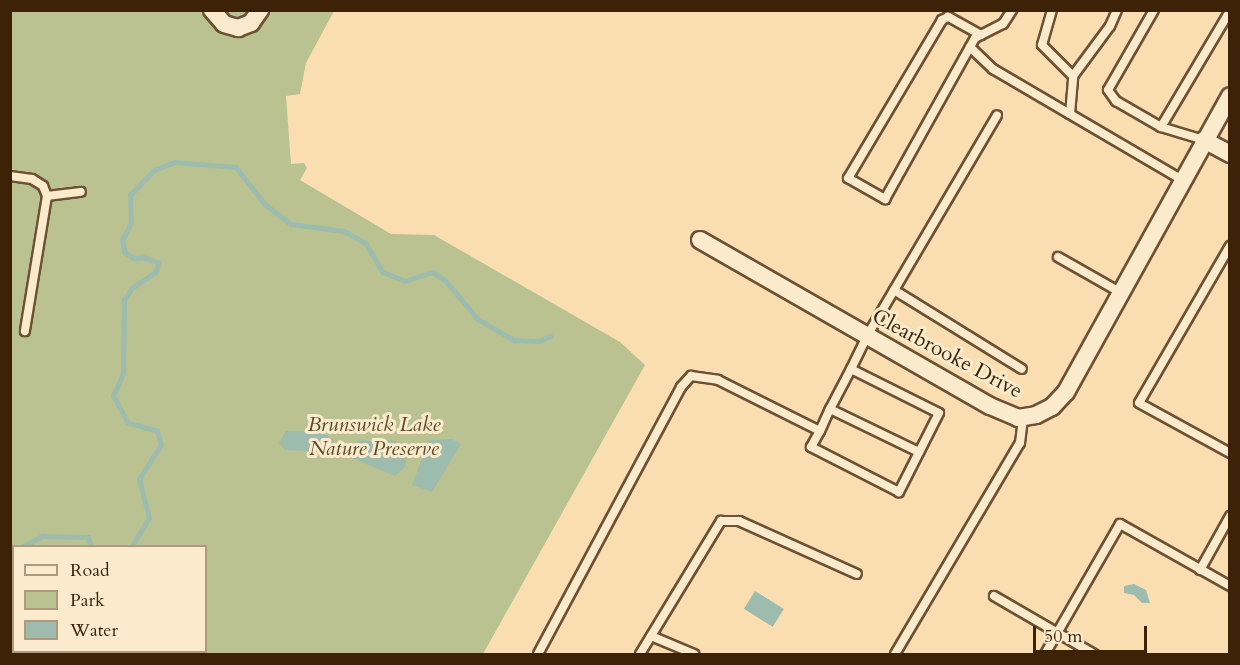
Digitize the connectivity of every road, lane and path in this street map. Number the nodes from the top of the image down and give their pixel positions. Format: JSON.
{"nodes":[{"id":1,"x":212,"y":10,"type":"edge"},
{"id":2,"x":260,"y":10,"type":"edge"},
{"id":3,"x":1012,"y":10,"type":"edge"},
{"id":4,"x":1052,"y":10,"type":"edge"},
{"id":5,"x":1117,"y":10,"type":"edge"},
{"id":6,"x":1154,"y":10,"type":"edge"},
{"id":7,"x":1230,"y":11,"type":"edge"},
{"id":8,"x":1228,"y":21,"type":"edge"},
{"id":9,"x":981,"y":35,"type":"junction"},
{"id":10,"x":970,"y":47,"type":"junction"},
{"id":11,"x":1073,"y":76,"type":"junction"},
{"id":12,"x":1230,"y":96,"type":"edge"},
{"id":13,"x":1070,"y":114,"type":"junction"},
{"id":14,"x":997,"y":115,"type":"dead end"},
{"id":15,"x":1161,"y":127,"type":"junction"},
{"id":16,"x":1204,"y":140,"type":"junction"},
{"id":17,"x":1230,"y":154,"type":"edge"},
{"id":18,"x":10,"y":176,"type":"edge"},
{"id":19,"x":1182,"y":180,"type":"junction"},
{"id":20,"x":81,"y":192,"type":"dead end"},
{"id":21,"x":47,"y":196,"type":"junction"},
{"id":22,"x":700,"y":240,"type":"dead end"},
{"id":23,"x":1230,"y":246,"type":"edge"},
{"id":24,"x":1058,"y":257,"type":"dead end"},
{"id":25,"x":894,"y":290,"type":"junction"},
{"id":26,"x":1123,"y":294,"type":"junction"},
{"id":27,"x":25,"y":331,"type":"dead end"},
{"id":28,"x":867,"y":336,"type":"junction"},
{"id":29,"x":851,"y":369,"type":"junction"},
{"id":30,"x":1022,"y":369,"type":"dead end"},
{"id":31,"x":830,"y":409,"type":"junction"},
{"id":32,"x":1023,"y":417,"type":"junction"},
{"id":33,"x":820,"y":431,"type":"junction"},
{"id":34,"x":920,"y":452,"type":"junction"},
{"id":35,"x":1230,"y":453,"type":"edge"},
{"id":36,"x":1230,"y":516,"type":"edge"},
{"id":37,"x":1200,"y":570,"type":"junction"},
{"id":38,"x":857,"y":574,"type":"dead end"},
{"id":39,"x":1230,"y":586,"type":"edge"},
{"id":40,"x":994,"y":596,"type":"dead end"},
{"id":41,"x":1057,"y":633,"type":"junction"},
{"id":42,"x":651,"y":636,"type":"junction"},
{"id":43,"x":538,"y":654,"type":"edge"},
{"id":44,"x":640,"y":654,"type":"edge"},
{"id":45,"x":693,"y":654,"type":"edge"},
{"id":46,"x":896,"y":654,"type":"edge"},
{"id":47,"x":1045,"y":654,"type":"edge"},
{"id":48,"x":1094,"y":654,"type":"edge"}],
"edges":[{"from":1,"to":2,"type":"street"},
{"from":3,"to":9,"type":"lane"},
{"from":4,"to":11,"type":"lane"},
{"from":5,"to":11,"type":"lane"},
{"from":6,"to":15,"type":"lane"},
{"from":7,"to":8,"type":"lane"},
{"from":8,"to":15,"type":"lane"},
{"from":9,"to":10,"type":"lane"},
{"from":9,"to":10,"type":"lane"},
{"from":10,"to":13,"type":"lane"},
{"from":11,"to":13,"type":"lane"},
{"from":12,"to":16,"type":"street","name":"Clearbrooke Drive"},
{"from":13,"to":19,"type":"lane"},
{"from":14,"to":25,"type":"lane"},
{"from":15,"to":16,"type":"lane"},
{"from":16,"to":17,"type":"street"},
{"from":16,"to":19,"type":"street","name":"Clearbrooke Drive"},
{"from":18,"to":21,"type":"lane"},
{"from":19,"to":26,"type":"street","name":"Clearbrooke Drive"},
{"from":20,"to":21,"type":"lane"},
{"from":21,"to":27,"type":"lane"},
{"from":22,"to":28,"type":"street","name":"Clearbrooke Drive"},
{"from":23,"to":35,"type":"lane"},
{"from":24,"to":26,"type":"lane"},
{"from":25,"to":28,"type":"lane"},
{"from":25,"to":30,"type":"lane"},
{"from":26,"to":32,"type":"street","name":"Clearbrooke Drive"},
{"from":28,"to":29,"type":"lane"},
{"from":28,"to":32,"type":"street","name":"Clearbrooke Drive"},
{"from":29,"to":31,"type":"lane"},
{"from":29,"to":34,"type":"lane"},
{"from":31,"to":33,"type":"lane"},
{"from":31,"to":34,"type":"lane"},
{"from":32,"to":46,"type":"lane"},
{"from":33,"to":34,"type":"lane"},
{"from":33,"to":43,"type":"lane"},
{"from":36,"to":37,"type":"lane"},
{"from":37,"to":39,"type":"lane"},
{"from":37,"to":41,"type":"lane"},
{"from":38,"to":42,"type":"lane"},
{"from":40,"to":41,"type":"lane"},
{"from":41,"to":47,"type":"lane"},
{"from":41,"to":48,"type":"lane"},
{"from":42,"to":44,"type":"lane"},
{"from":42,"to":45,"type":"lane"}]}
